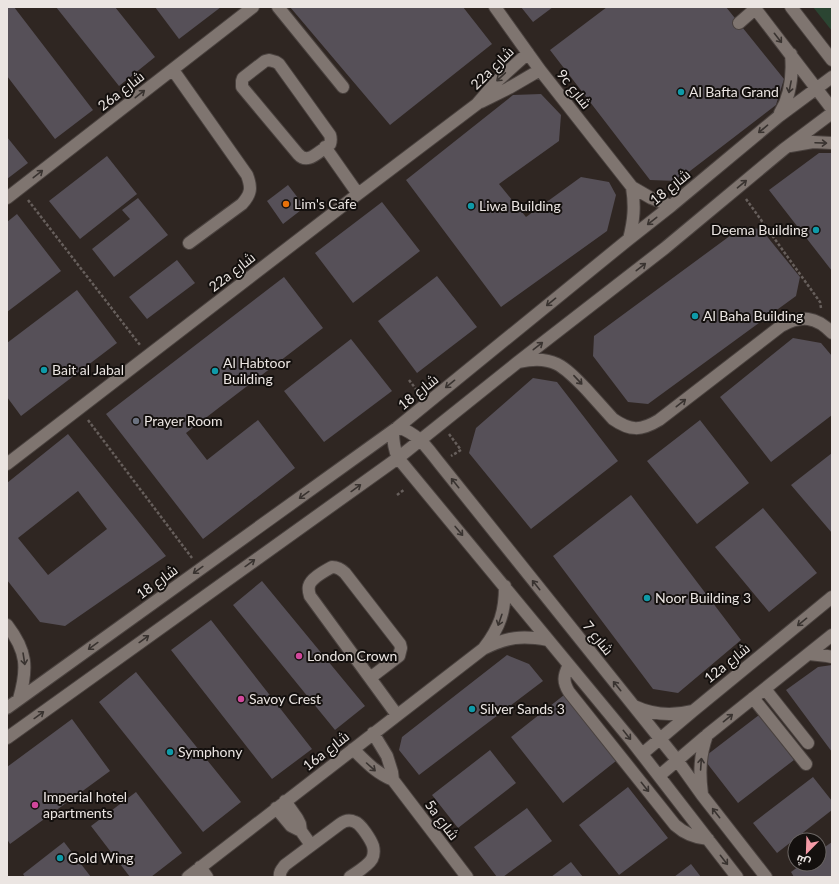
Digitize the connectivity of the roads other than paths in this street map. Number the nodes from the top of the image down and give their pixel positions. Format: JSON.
{"nodes":[{"id":1,"x":254,"y":7,"type":"edge"},
{"id":2,"x":278,"y":7,"type":"edge"},
{"id":3,"x":495,"y":7,"type":"edge"},
{"id":4,"x":791,"y":7,"type":"edge"},
{"id":5,"x":755,"y":8,"type":"edge"},
{"id":6,"x":739,"y":22,"type":"dead end"},
{"id":7,"x":528,"y":53,"type":"junction"},
{"id":8,"x":791,"y":54,"type":"junction"},
{"id":9,"x":832,"y":60,"type":"edge"},
{"id":10,"x":173,"y":70,"type":"junction"},
{"id":11,"x":540,"y":70,"type":"junction"},
{"id":12,"x":832,"y":77,"type":"edge"},
{"id":13,"x":343,"y":87,"type":"dead end"},
{"id":14,"x":817,"y":88,"type":"junction"},
{"id":15,"x":477,"y":104,"type":"junction"},
{"id":16,"x":832,"y":109,"type":"edge"},
{"id":17,"x":832,"y":113,"type":"edge"},
{"id":18,"x":778,"y":116,"type":"junction"},
{"id":19,"x":832,"y":143,"type":"edge"},
{"id":20,"x":326,"y":147,"type":"junction"},
{"id":21,"x":784,"y":149,"type":"junction"},
{"id":22,"x":632,"y":187,"type":"junction"},
{"id":23,"x":358,"y":194,"type":"junction"},
{"id":24,"x":7,"y":198,"type":"edge"},
{"id":25,"x":672,"y":206,"type":"junction"},
{"id":26,"x":629,"y":239,"type":"junction"},
{"id":27,"x":189,"y":243,"type":"dead end"},
{"id":28,"x":832,"y":333,"type":"edge"},
{"id":29,"x":518,"y":362,"type":"junction"},
{"id":30,"x":396,"y":429,"type":"junction"},
{"id":31,"x":420,"y":440,"type":"junction"},
{"id":32,"x":398,"y":458,"type":"junction"},
{"id":33,"x":7,"y":464,"type":"edge"},
{"id":34,"x":505,"y":586,"type":"junction"},
{"id":35,"x":832,"y":597,"type":"edge"},
{"id":36,"x":7,"y":625,"type":"edge"},
{"id":37,"x":832,"y":635,"type":"edge"},
{"id":38,"x":548,"y":640,"type":"junction"},
{"id":39,"x":483,"y":649,"type":"junction"},
{"id":40,"x":809,"y":654,"type":"junction"},
{"id":41,"x":832,"y":658,"type":"edge"},
{"id":42,"x":569,"y":665,"type":"junction"},
{"id":43,"x":370,"y":678,"type":"junction"},
{"id":44,"x":765,"y":689,"type":"junction"},
{"id":45,"x":753,"y":698,"type":"junction"},
{"id":46,"x":19,"y":699,"type":"junction"},
{"id":47,"x":632,"y":705,"type":"junction"},
{"id":48,"x":7,"y":708,"type":"edge"},
{"id":49,"x":693,"y":710,"type":"junction"},
{"id":50,"x":397,"y":715,"type":"junction"},
{"id":51,"x":373,"y":733,"type":"junction"},
{"id":52,"x":707,"y":735,"type":"junction"},
{"id":53,"x":7,"y":738,"type":"edge"},
{"id":54,"x":659,"y":739,"type":"junction"},
{"id":55,"x":808,"y":743,"type":"dead end"},
{"id":56,"x":353,"y":749,"type":"junction"},
{"id":57,"x":642,"y":754,"type":"junction"},
{"id":58,"x":677,"y":760,"type":"junction"},
{"id":59,"x":806,"y":764,"type":"dead end"},
{"id":60,"x":659,"y":776,"type":"junction"},
{"id":61,"x":393,"y":780,"type":"junction"},
{"id":62,"x":702,"y":795,"type":"junction"},
{"id":63,"x":281,"y":804,"type":"junction"},
{"id":64,"x":708,"y":840,"type":"junction"},
{"id":65,"x":311,"y":845,"type":"junction"},
{"id":66,"x":204,"y":872,"type":"edge"},
{"id":67,"x":188,"y":877,"type":"edge"},
{"id":68,"x":280,"y":877,"type":"edge"},
{"id":69,"x":350,"y":877,"type":"edge"},
{"id":70,"x":467,"y":877,"type":"edge"},
{"id":71,"x":737,"y":877,"type":"edge"},
{"id":72,"x":766,"y":877,"type":"edge"}],
"edges":[{"from":1,"to":10,"type":"street","name":"26a شارع"},
{"from":2,"to":13,"type":"street"},
{"from":3,"to":7,"type":"street","name":"9c شارع"},
{"from":4,"to":9,"type":"street"},
{"from":5,"to":6,"type":"street"},
{"from":5,"to":8,"type":"street","one_way":true},
{"from":7,"to":11,"type":"street","name":"9c شارع"},
{"from":7,"to":15,"type":"street","name":"22a شارع","one_way":true},
{"from":8,"to":14,"type":"street"},
{"from":8,"to":18,"type":"street","one_way":true},
{"from":24,"to":10,"type":"street","name":"26a شارع","one_way":true},
{"from":10,"to":27,"type":"street"},
{"from":11,"to":15,"type":"street","name":"22a شارع"},
{"from":11,"to":22,"type":"street","name":"9c شارع"},
{"from":12,"to":14,"type":"street","name":"شارع 18"},
{"from":14,"to":16,"type":"street"},
{"from":14,"to":18,"type":"street","name":"شارع 18"},
{"from":15,"to":23,"type":"street","name":"22a شارع"},
{"from":17,"to":21,"type":"street"},
{"from":18,"to":25,"type":"street","name":"شارع 18","one_way":true},
{"from":21,"to":19,"type":"street","one_way":true},
{"from":20,"to":20,"type":"street"},
{"from":20,"to":23,"type":"street"},
{"from":29,"to":21,"type":"street","one_way":true},
{"from":22,"to":25,"type":"street","name":"9c شارع"},
{"from":22,"to":26,"type":"street"},
{"from":23,"to":33,"type":"street","name":"22a شارع"},
{"from":25,"to":26,"type":"street","name":"شارع 18","one_way":true},
{"from":26,"to":30,"type":"street","name":"شارع 18","one_way":true},
{"from":29,"to":28,"type":"street","one_way":true},
{"from":29,"to":31,"type":"street"},
{"from":30,"to":31,"type":"street","name":"شارع 7"},
{"from":30,"to":32,"type":"street"},
{"from":30,"to":46,"type":"street","name":"شارع 18","one_way":true},
{"from":31,"to":32,"type":"street"},
{"from":47,"to":31,"type":"street","name":"شارع 7","one_way":true},
{"from":32,"to":34,"type":"street","one_way":true},
{"from":53,"to":32,"type":"street","one_way":true},
{"from":34,"to":38,"type":"street"},
{"from":34,"to":39,"type":"street","name":"16a شارع","one_way":true},
{"from":35,"to":49,"type":"street","name":"12a شارع","one_way":true},
{"from":36,"to":46,"type":"street","one_way":true},
{"from":37,"to":40,"type":"street"},
{"from":38,"to":39,"type":"street","name":"16a شارع"},
{"from":38,"to":42,"type":"street"},
{"from":39,"to":50,"type":"street","name":"16a شارع"},
{"from":40,"to":41,"type":"street"},
{"from":40,"to":44,"type":"street"},
{"from":42,"to":57,"type":"street","one_way":true},
{"from":42,"to":64,"type":"street","one_way":true},
{"from":43,"to":43,"type":"street"},
{"from":43,"to":50,"type":"street"},
{"from":44,"to":45,"type":"street"},
{"from":44,"to":55,"type":"street"},
{"from":52,"to":45,"type":"street","one_way":true},
{"from":45,"to":59,"type":"street"},
{"from":46,"to":48,"type":"street","name":"شارع 18"},
{"from":47,"to":49,"type":"street"},
{"from":47,"to":54,"type":"street","name":"شارع 7"},
{"from":49,"to":54,"type":"street","name":"12a شارع"},
{"from":50,"to":51,"type":"street","name":"16a شارع"},
{"from":51,"to":56,"type":"street","name":"16a شارع"},
{"from":51,"to":61,"type":"street","name":"5a شارع"},
{"from":52,"to":58,"type":"street"},
{"from":62,"to":52,"type":"street","one_way":true},
{"from":54,"to":57,"type":"street","name":"12a شارع"},
{"from":54,"to":58,"type":"street","name":"شارع 7"},
{"from":56,"to":61,"type":"street","name":"5a شارع","one_way":true},
{"from":56,"to":63,"type":"street","name":"16a شارع"},
{"from":57,"to":60,"type":"street"},
{"from":58,"to":60,"type":"street"},
{"from":58,"to":62,"type":"street","name":"شارع 7"},
{"from":60,"to":64,"type":"street"},
{"from":61,"to":70,"type":"street","name":"5a شارع"},
{"from":72,"to":62,"type":"street","name":"شارع 7","one_way":true},
{"from":63,"to":65,"type":"street"},
{"from":63,"to":66,"type":"street","name":"16a شارع"},
{"from":64,"to":71,"type":"street","one_way":true},
{"from":65,"to":68,"type":"street"},
{"from":65,"to":69,"type":"street"},
{"from":66,"to":67,"type":"street","name":"16a شارع"}]}
